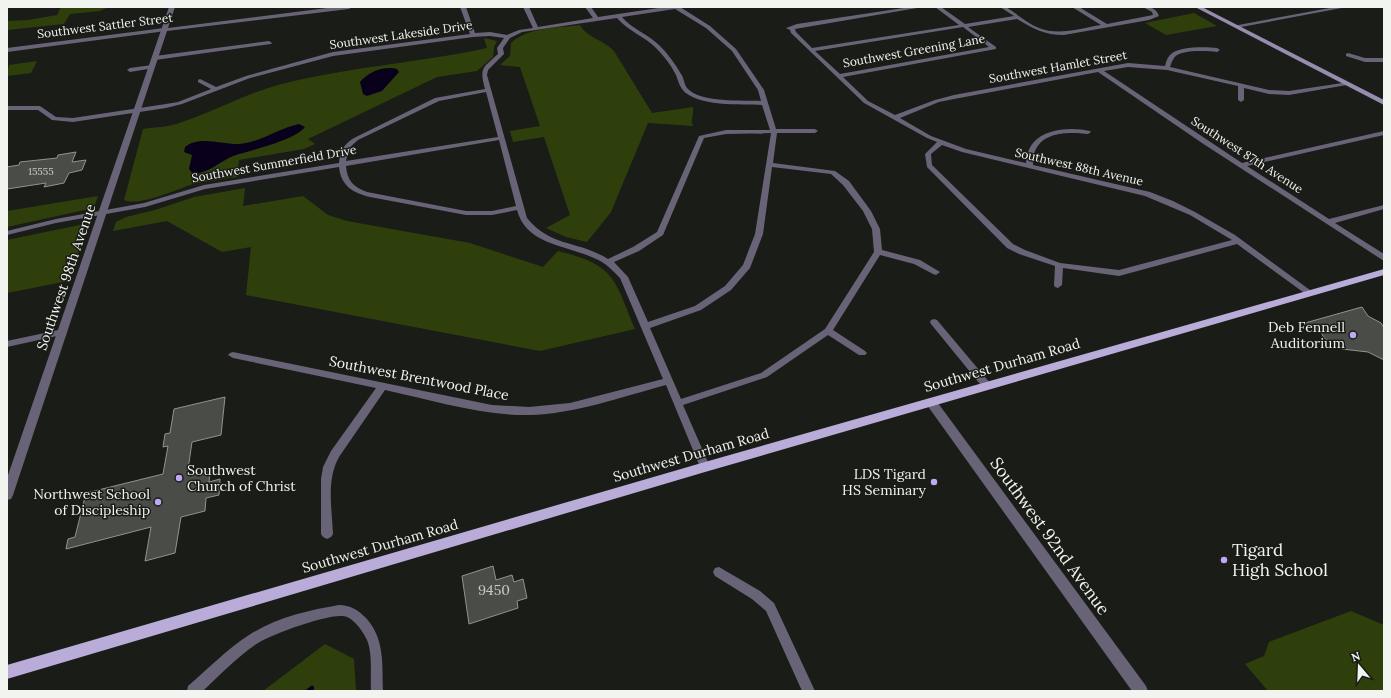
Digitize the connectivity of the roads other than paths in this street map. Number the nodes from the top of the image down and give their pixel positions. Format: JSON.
{"nodes":[{"id":1,"x":172,"y":7,"type":"edge"},
{"id":2,"x":349,"y":7,"type":"edge"},
{"id":3,"x":463,"y":7,"type":"edge"},
{"id":4,"x":526,"y":7,"type":"edge"},
{"id":5,"x":588,"y":7,"type":"edge"},
{"id":6,"x":675,"y":7,"type":"edge"},
{"id":7,"x":920,"y":7,"type":"edge"},
{"id":8,"x":938,"y":7,"type":"edge"},
{"id":9,"x":1003,"y":7,"type":"edge"},
{"id":10,"x":1075,"y":7,"type":"edge"},
{"id":11,"x":1146,"y":7,"type":"edge"},
{"id":12,"x":1198,"y":7,"type":"edge"},
{"id":13,"x":1317,"y":7,"type":"edge"},
{"id":14,"x":1344,"y":7,"type":"edge"},
{"id":15,"x":328,"y":8,"type":"edge"},
{"id":16,"x":1325,"y":10,"type":"junction"},
{"id":17,"x":619,"y":16,"type":"junction"},
{"id":18,"x":1018,"y":17,"type":"junction"},
{"id":19,"x":596,"y":19,"type":"junction"},
{"id":20,"x":964,"y":25,"type":"junction"},
{"id":21,"x":1107,"y":26,"type":"junction"},
{"id":22,"x":1236,"y":26,"type":"junction"},
{"id":23,"x":536,"y":28,"type":"junction"},
{"id":24,"x":164,"y":30,"type":"junction"},
{"id":25,"x":473,"y":35,"type":"junction"},
{"id":26,"x":508,"y":37,"type":"junction"},
{"id":27,"x":269,"y":43,"type":"dead end"},
{"id":28,"x":7,"y":50,"type":"edge"},
{"id":29,"x":811,"y":50,"type":"junction"},
{"id":30,"x":1217,"y":50,"type":"dead end"},
{"id":31,"x":1348,"y":55,"type":"dead end"},
{"id":32,"x":155,"y":58,"type":"junction"},
{"id":33,"x":1384,"y":60,"type":"edge"},
{"id":34,"x":152,"y":67,"type":"junction"},
{"id":35,"x":1167,"y":68,"type":"junction"},
{"id":36,"x":130,"y":70,"type":"dead end"},
{"id":37,"x":1098,"y":70,"type":"junction"},
{"id":38,"x":838,"y":76,"type":"junction"},
{"id":39,"x":200,"y":81,"type":"dead end"},
{"id":40,"x":1347,"y":83,"type":"junction"},
{"id":41,"x":1241,"y":86,"type":"junction"},
{"id":42,"x":215,"y":89,"type":"junction"},
{"id":43,"x":488,"y":90,"type":"junction"},
{"id":44,"x":1241,"y":100,"type":"dead end"},
{"id":45,"x":764,"y":103,"type":"junction"},
{"id":46,"x":1384,"y":103,"type":"edge"},
{"id":47,"x":7,"y":108,"type":"edge"},
{"id":48,"x":138,"y":110,"type":"junction"},
{"id":49,"x":894,"y":118,"type":"junction"},
{"id":50,"x":774,"y":132,"type":"junction"},
{"id":51,"x":815,"y":132,"type":"dead end"},
{"id":52,"x":1088,"y":132,"type":"dead end"},
{"id":53,"x":1384,"y":133,"type":"edge"},
{"id":54,"x":501,"y":138,"type":"junction"},
{"id":55,"x":941,"y":142,"type":"junction"},
{"id":56,"x":343,"y":164,"type":"junction"},
{"id":57,"x":770,"y":165,"type":"junction"},
{"id":58,"x":1243,"y":165,"type":"junction"},
{"id":59,"x":1029,"y":166,"type":"junction"},
{"id":60,"x":520,"y":207,"type":"junction"},
{"id":61,"x":1384,"y":207,"type":"edge"},
{"id":62,"x":103,"y":213,"type":"junction"},
{"id":63,"x":1328,"y":222,"type":"junction"},
{"id":64,"x":7,"y":233,"type":"edge"},
{"id":65,"x":1237,"y":241,"type":"junction"},
{"id":66,"x":878,"y":252,"type":"junction"},
{"id":67,"x":1384,"y":258,"type":"edge"},
{"id":68,"x":610,"y":261,"type":"junction"},
{"id":69,"x":1059,"y":265,"type":"junction"},
{"id":70,"x":936,"y":272,"type":"dead end"},
{"id":71,"x":1384,"y":272,"type":"edge"},
{"id":72,"x":1058,"y":286,"type":"dead end"},
{"id":73,"x":1310,"y":293,"type":"junction"},
{"id":74,"x":934,"y":322,"type":"dead end"},
{"id":75,"x":646,"y":326,"type":"junction"},
{"id":76,"x":828,"y":331,"type":"junction"},
{"id":77,"x":63,"y":332,"type":"junction"},
{"id":78,"x":7,"y":344,"type":"edge"},
{"id":79,"x":862,"y":353,"type":"dead end"},
{"id":80,"x":233,"y":355,"type":"dead end"},
{"id":81,"x":669,"y":381,"type":"junction"},
{"id":82,"x":383,"y":386,"type":"junction"},
{"id":83,"x":987,"y":386,"type":"junction"},
{"id":84,"x":931,"y":402,"type":"junction"},
{"id":85,"x":679,"y":403,"type":"junction"},
{"id":86,"x":705,"y":467,"type":"junction"},
{"id":87,"x":7,"y":495,"type":"edge"},
{"id":88,"x":327,"y":534,"type":"dead end"},
{"id":89,"x":719,"y":572,"type":"dead end"},
{"id":90,"x":7,"y":672,"type":"edge"},
{"id":91,"x":193,"y":691,"type":"edge"},
{"id":92,"x":377,"y":691,"type":"edge"},
{"id":93,"x":808,"y":691,"type":"edge"},
{"id":94,"x":1141,"y":691,"type":"edge"}],
"edges":[{"from":1,"to":24,"type":"street","name":"Southwest 98th Avenue"},
{"from":2,"to":15,"type":"street","name":"Southwest Sattler Street"},
{"from":3,"to":25,"type":"street"},
{"from":4,"to":23,"type":"street"},
{"from":5,"to":19,"type":"street"},
{"from":6,"to":17,"type":"street"},
{"from":6,"to":45,"type":"street"},
{"from":7,"to":29,"type":"street","name":"Southwest 88th Avenue"},
{"from":8,"to":20,"type":"street"},
{"from":9,"to":18,"type":"street"},
{"from":10,"to":21,"type":"street"},
{"from":11,"to":21,"type":"street"},
{"from":12,"to":22,"type":"main road"},
{"from":13,"to":16,"type":"street"},
{"from":14,"to":16,"type":"street"},
{"from":15,"to":24,"type":"street","name":"Southwest Sattler Street"},
{"from":16,"to":22,"type":"street"},
{"from":17,"to":19,"type":"street"},
{"from":17,"to":45,"type":"street"},
{"from":18,"to":20,"type":"street"},
{"from":18,"to":21,"type":"street"},
{"from":19,"to":23,"type":"street"},
{"from":20,"to":29,"type":"street"},
{"from":20,"to":38,"type":"street","name":"Southwest Greening Lane"},
{"from":22,"to":40,"type":"main road"},
{"from":23,"to":26,"type":"street"},
{"from":24,"to":28,"type":"street","name":"Southwest Sattler Street"},
{"from":24,"to":32,"type":"street","name":"Southwest 98th Avenue"},
{"from":25,"to":26,"type":"street","name":"Southwest Lakeside Drive"},
{"from":25,"to":42,"type":"street","name":"Southwest Lakeside Drive"},
{"from":26,"to":43,"type":"street"},
{"from":27,"to":32,"type":"street"},
{"from":29,"to":38,"type":"street","name":"Southwest 88th Avenue"},
{"from":30,"to":35,"type":"street"},
{"from":31,"to":33,"type":"street"},
{"from":32,"to":34,"type":"street","name":"Southwest 98th Avenue"},
{"from":34,"to":36,"type":"street"},
{"from":34,"to":48,"type":"street","name":"Southwest 98th Avenue"},
{"from":35,"to":37,"type":"street","name":"Southwest Hamlet Street"},
{"from":35,"to":41,"type":"street","name":"Southwest Hamlet Street"},
{"from":37,"to":49,"type":"street","name":"Southwest Hamlet Street"},
{"from":37,"to":58,"type":"street","name":"Southwest 87th Avenue"},
{"from":38,"to":49,"type":"street","name":"Southwest 88th Avenue"},
{"from":39,"to":42,"type":"street"},
{"from":40,"to":41,"type":"street","name":"Southwest Hamlet Street"},
{"from":40,"to":46,"type":"main road"},
{"from":41,"to":44,"type":"street"},
{"from":42,"to":48,"type":"street","name":"Southwest Lakeside Drive"},
{"from":43,"to":54,"type":"street"},
{"from":43,"to":56,"type":"street"},
{"from":45,"to":50,"type":"street"},
{"from":47,"to":48,"type":"street","name":"Southwest Lakeside Drive"},
{"from":48,"to":62,"type":"street","name":"Southwest 98th Avenue"},
{"from":49,"to":55,"type":"street","name":"Southwest 88th Avenue"},
{"from":50,"to":51,"type":"street"},
{"from":50,"to":57,"type":"street"},
{"from":50,"to":68,"type":"street"},
{"from":52,"to":59,"type":"street"},
{"from":53,"to":58,"type":"street"},
{"from":54,"to":56,"type":"street","name":"Southwest Summerfield Drive"},
{"from":54,"to":60,"type":"street"},
{"from":55,"to":59,"type":"street","name":"Southwest 88th Avenue"},
{"from":55,"to":69,"type":"street"},
{"from":56,"to":60,"type":"street"},
{"from":56,"to":62,"type":"street","name":"Southwest Summerfield Drive"},
{"from":57,"to":66,"type":"street"},
{"from":57,"to":75,"type":"street"},
{"from":58,"to":63,"type":"street","name":"Southwest 87th Avenue"},
{"from":59,"to":65,"type":"street","name":"Southwest 88th Avenue"},
{"from":60,"to":68,"type":"street"},
{"from":61,"to":63,"type":"street"},
{"from":62,"to":64,"type":"street","name":"Southwest Summerfield Drive"},
{"from":62,"to":77,"type":"street","name":"Southwest 98th Avenue"},
{"from":63,"to":67,"type":"street","name":"Southwest 87th Avenue"},
{"from":65,"to":69,"type":"street"},
{"from":65,"to":73,"type":"street","name":"Southwest 88th Avenue"},
{"from":66,"to":70,"type":"street"},
{"from":66,"to":76,"type":"street"},
{"from":68,"to":75,"type":"street"},
{"from":69,"to":72,"type":"street"},
{"from":71,"to":73,"type":"main road","name":"Southwest Durham Road"},
{"from":73,"to":83,"type":"main road","name":"Southwest Durham Road"},
{"from":74,"to":83,"type":"street"},
{"from":75,"to":81,"type":"street"},
{"from":76,"to":79,"type":"street"},
{"from":76,"to":85,"type":"street"},
{"from":77,"to":78,"type":"street"},
{"from":77,"to":87,"type":"street","name":"Southwest 98th Avenue"},
{"from":80,"to":82,"type":"street","name":"Southwest Brentwood Place"},
{"from":81,"to":82,"type":"street","name":"Southwest Brentwood Place"},
{"from":81,"to":85,"type":"street"},
{"from":82,"to":88,"type":"street"},
{"from":83,"to":84,"type":"main road","name":"Southwest Durham Road"},
{"from":84,"to":86,"type":"main road","name":"Southwest Durham Road"},
{"from":84,"to":94,"type":"street","name":"Southwest 92nd Avenue"},
{"from":85,"to":86,"type":"street"},
{"from":86,"to":90,"type":"main road","name":"Southwest Durham Road"},
{"from":89,"to":93,"type":"street"},
{"from":91,"to":92,"type":"street"}]}
